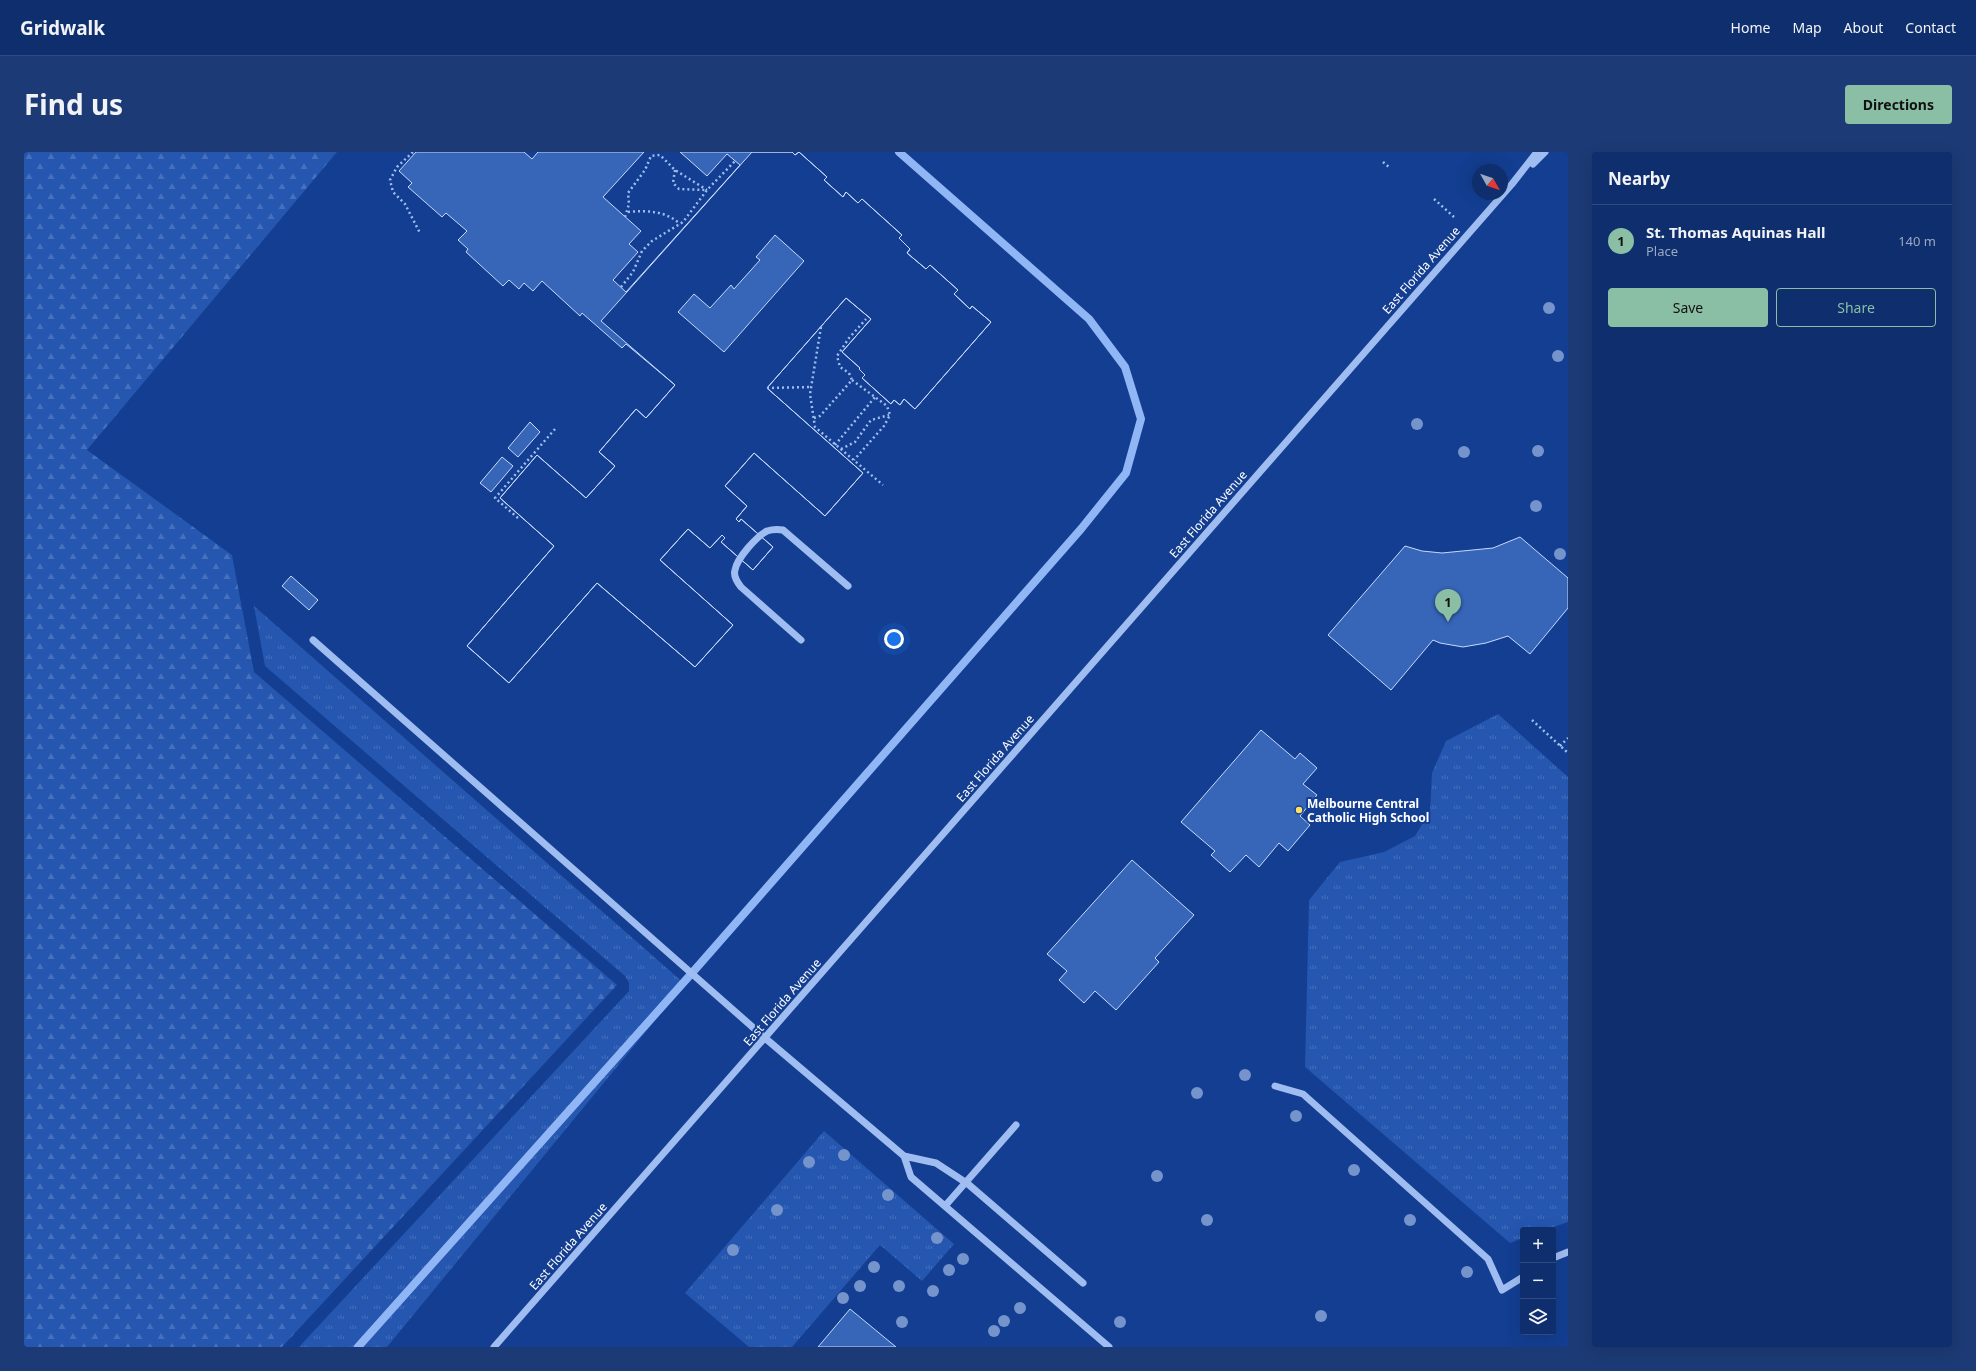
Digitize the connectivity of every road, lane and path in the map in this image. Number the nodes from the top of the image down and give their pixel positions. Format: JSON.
{"nodes":[{"id":1,"x":413,"y":152,"type":"edge"},
{"id":2,"x":1537,"y":152,"type":"edge"},
{"id":3,"x":1545,"y":152,"type":"edge"},
{"id":4,"x":735,"y":161,"type":"dead end"},
{"id":5,"x":1383,"y":162,"type":"dead end"},
{"id":6,"x":1390,"y":168,"type":"dead end"},
{"id":7,"x":675,"y":170,"type":"junction"},
{"id":8,"x":1512,"y":184,"type":"junction"},
{"id":9,"x":707,"y":190,"type":"junction"},
{"id":10,"x":1434,"y":198,"type":"dead end"},
{"id":11,"x":628,"y":212,"type":"junction"},
{"id":12,"x":625,"y":217,"type":"dead end"},
{"id":13,"x":1454,"y":217,"type":"dead end"},
{"id":14,"x":680,"y":224,"type":"junction"},
{"id":15,"x":420,"y":233,"type":"dead end"},
{"id":16,"x":621,"y":287,"type":"dead end"},
{"id":17,"x":866,"y":319,"type":"dead end"},
{"id":18,"x":820,"y":327,"type":"dead end"},
{"id":19,"x":852,"y":380,"type":"junction"},
{"id":20,"x":811,"y":387,"type":"junction"},
{"id":21,"x":766,"y":388,"type":"dead end"},
{"id":22,"x":875,"y":397,"type":"junction"},
{"id":23,"x":890,"y":415,"type":"junction"},
{"id":24,"x":814,"y":418,"type":"junction"},
{"id":25,"x":555,"y":429,"type":"dead end"},
{"id":26,"x":835,"y":444,"type":"junction"},
{"id":27,"x":841,"y":449,"type":"junction"},
{"id":28,"x":854,"y":460,"type":"junction"},
{"id":29,"x":883,"y":485,"type":"dead end"},
{"id":30,"x":518,"y":518,"type":"dead end"},
{"id":31,"x":848,"y":586,"type":"dead end"},
{"id":32,"x":313,"y":640,"type":"dead end"},
{"id":33,"x":801,"y":640,"type":"dead end"},
{"id":34,"x":1532,"y":720,"type":"dead end"},
{"id":35,"x":1568,"y":738,"type":"edge"},
{"id":36,"x":1560,"y":746,"type":"junction"},
{"id":37,"x":1568,"y":753,"type":"edge"},
{"id":38,"x":765,"y":1038,"type":"junction"},
{"id":39,"x":1275,"y":1086,"type":"dead end"},
{"id":40,"x":1016,"y":1125,"type":"dead end"},
{"id":41,"x":904,"y":1156,"type":"junction"},
{"id":42,"x":965,"y":1182,"type":"junction"},
{"id":43,"x":945,"y":1206,"type":"junction"},
{"id":44,"x":1568,"y":1252,"type":"edge"},
{"id":45,"x":1556,"y":1257,"type":"edge"},
{"id":46,"x":1520,"y":1279,"type":"edge"},
{"id":47,"x":1083,"y":1283,"type":"dead end"},
{"id":48,"x":494,"y":1347,"type":"edge"},
{"id":49,"x":1108,"y":1347,"type":"edge"}],
"edges":[{"from":1,"to":15,"type":"path"},
{"from":2,"to":8,"type":"street","name":"East Florida Avenue"},
{"from":3,"to":8,"type":"street","name":"East Florida Avenue"},
{"from":4,"to":9,"type":"path"},
{"from":5,"to":6,"type":"path"},
{"from":7,"to":9,"type":"path"},
{"from":7,"to":9,"type":"path"},
{"from":7,"to":11,"type":"path"},
{"from":8,"to":38,"type":"street","name":"East Florida Avenue"},
{"from":9,"to":14,"type":"path"},
{"from":10,"to":13,"type":"path"},
{"from":11,"to":12,"type":"path"},
{"from":11,"to":14,"type":"path"},
{"from":14,"to":16,"type":"path"},
{"from":17,"to":19,"type":"path"},
{"from":18,"to":20,"type":"path"},
{"from":19,"to":22,"type":"path"},
{"from":19,"to":24,"type":"path"},
{"from":20,"to":21,"type":"path"},
{"from":20,"to":24,"type":"path"},
{"from":22,"to":23,"type":"path"},
{"from":22,"to":26,"type":"path"},
{"from":23,"to":27,"type":"path"},
{"from":23,"to":28,"type":"path"},
{"from":24,"to":26,"type":"path"},
{"from":25,"to":30,"type":"path"},
{"from":26,"to":27,"type":"path"},
{"from":27,"to":28,"type":"path"},
{"from":28,"to":29,"type":"path"},
{"from":31,"to":33,"type":"street"},
{"from":32,"to":38,"type":"street"},
{"from":34,"to":36,"type":"path"},
{"from":35,"to":36,"type":"path"},
{"from":36,"to":37,"type":"path"},
{"from":38,"to":41,"type":"street"},
{"from":38,"to":48,"type":"street","name":"East Florida Avenue"},
{"from":39,"to":46,"type":"street"},
{"from":40,"to":42,"type":"street"},
{"from":41,"to":42,"type":"street"},
{"from":41,"to":43,"type":"street"},
{"from":42,"to":43,"type":"street"},
{"from":42,"to":47,"type":"street"},
{"from":43,"to":49,"type":"street"},
{"from":44,"to":45,"type":"street"}]}
